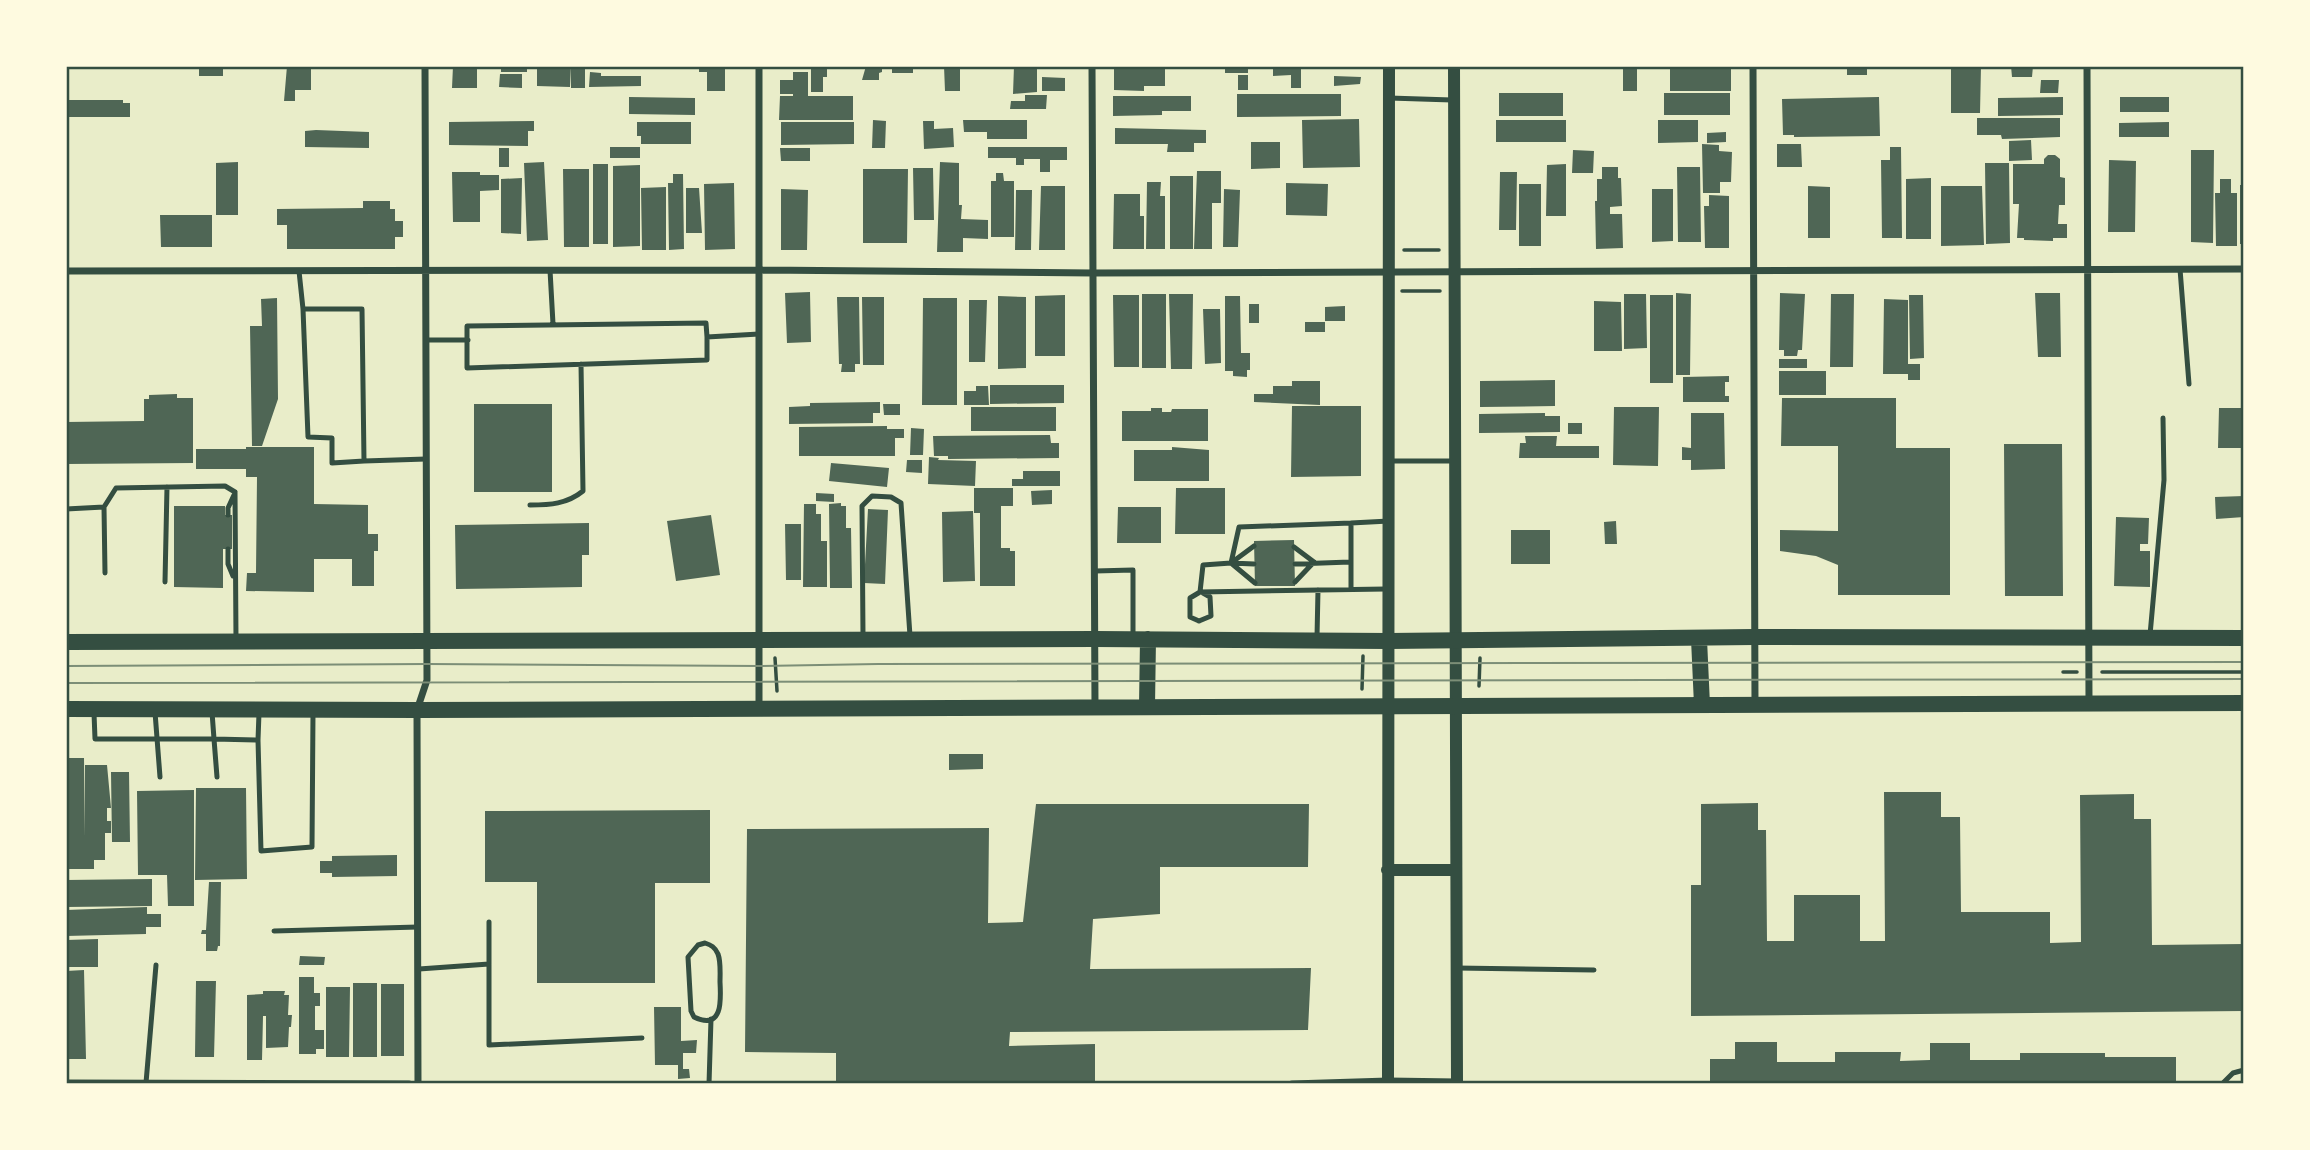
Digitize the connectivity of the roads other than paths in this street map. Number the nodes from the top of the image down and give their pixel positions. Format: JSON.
{"nodes":[{"id":1,"x":425,"y":66,"type":"edge"},
{"id":2,"x":759,"y":66,"type":"edge"},
{"id":3,"x":1092,"y":66,"type":"edge"},
{"id":4,"x":1389,"y":66,"type":"edge"},
{"id":5,"x":1454,"y":66,"type":"edge"},
{"id":6,"x":1753,"y":66,"type":"edge"},
{"id":7,"x":2087,"y":66,"type":"edge"},
{"id":8,"x":1389,"y":98,"type":"junction"},
{"id":9,"x":1454,"y":100,"type":"junction"},
{"id":10,"x":2086,"y":269,"type":"junction"},
{"id":11,"x":2180,"y":269,"type":"junction"},
{"id":12,"x":2244,"y":269,"type":"edge"},
{"id":13,"x":425,"y":270,"type":"junction"},
{"id":14,"x":550,"y":270,"type":"junction"},
{"id":15,"x":759,"y":270,"type":"junction"},
{"id":16,"x":1755,"y":270,"type":"junction"},
{"id":17,"x":66,"y":271,"type":"edge"},
{"id":18,"x":299,"y":271,"type":"junction"},
{"id":19,"x":1455,"y":271,"type":"junction"},
{"id":20,"x":1389,"y":272,"type":"junction"},
{"id":21,"x":1093,"y":273,"type":"junction"},
{"id":22,"x":303,"y":309,"type":"junction"},
{"id":23,"x":553,"y":324,"type":"junction"},
{"id":24,"x":759,"y":334,"type":"junction"},
{"id":25,"x":706,"y":337,"type":"junction"},
{"id":26,"x":426,"y":340,"type":"junction"},
{"id":27,"x":467,"y":340,"type":"junction"},
{"id":28,"x":581,"y":365,"type":"junction"},
{"id":29,"x":2189,"y":384,"type":"dead end"},
{"id":30,"x":2163,"y":418,"type":"dead end"},
{"id":31,"x":426,"y":459,"type":"junction"},
{"id":32,"x":364,"y":461,"type":"junction"},
{"id":33,"x":1389,"y":461,"type":"junction"},
{"id":34,"x":1455,"y":461,"type":"junction"},
{"id":35,"x":167,"y":487,"type":"junction"},
{"id":36,"x":235,"y":492,"type":"junction"},
{"id":37,"x":530,"y":505,"type":"dead end"},
{"id":38,"x":104,"y":506,"type":"junction"},
{"id":39,"x":66,"y":509,"type":"edge"},
{"id":40,"x":228,"y":515,"type":"dead end"},
{"id":41,"x":1389,"y":521,"type":"junction"},
{"id":42,"x":1351,"y":523,"type":"junction"},
{"id":43,"x":1254,"y":546,"type":"dead end"},
{"id":44,"x":1294,"y":547,"type":"dead end"},
{"id":45,"x":228,"y":549,"type":"dead end"},
{"id":46,"x":1314,"y":562,"type":"junction"},
{"id":47,"x":1350,"y":562,"type":"junction"},
{"id":48,"x":1231,"y":564,"type":"junction"},
{"id":49,"x":1254,"y":564,"type":"dead end"},
{"id":50,"x":1295,"y":564,"type":"dead end"},
{"id":51,"x":1094,"y":571,"type":"junction"},
{"id":52,"x":105,"y":573,"type":"dead end"},
{"id":53,"x":235,"y":581,"type":"junction"},
{"id":54,"x":165,"y":582,"type":"dead end"},
{"id":55,"x":1295,"y":582,"type":"dead end"},
{"id":56,"x":1255,"y":583,"type":"dead end"},
{"id":57,"x":1351,"y":589,"type":"junction"},
{"id":58,"x":1389,"y":589,"type":"junction"},
{"id":59,"x":1318,"y":590,"type":"junction"},
{"id":60,"x":1200,"y":592,"type":"junction"},
{"id":61,"x":1199,"y":621,"type":"junction"},
{"id":62,"x":1754,"y":638,"type":"junction"},
{"id":63,"x":2089,"y":638,"type":"junction"},
{"id":64,"x":2150,"y":638,"type":"junction"},
{"id":65,"x":2244,"y":638,"type":"edge"},
{"id":66,"x":863,"y":639,"type":"junction"},
{"id":67,"x":910,"y":639,"type":"junction"},
{"id":68,"x":1095,"y":639,"type":"junction"},
{"id":69,"x":1140,"y":639,"type":"junction"},
{"id":70,"x":1699,"y":639,"type":"junction"},
{"id":71,"x":427,"y":640,"type":"junction"},
{"id":72,"x":760,"y":640,"type":"junction"},
{"id":73,"x":1199,"y":640,"type":"junction"},
{"id":74,"x":1317,"y":640,"type":"junction"},
{"id":75,"x":236,"y":641,"type":"junction"},
{"id":76,"x":1390,"y":641,"type":"junction"},
{"id":77,"x":1457,"y":641,"type":"junction"},
{"id":78,"x":66,"y":642,"type":"edge"},
{"id":79,"x":2244,"y":703,"type":"edge"},
{"id":80,"x":2089,"y":704,"type":"junction"},
{"id":81,"x":1388,"y":705,"type":"junction"},
{"id":82,"x":1456,"y":705,"type":"junction"},
{"id":83,"x":1702,"y":705,"type":"junction"},
{"id":84,"x":1755,"y":705,"type":"junction"},
{"id":85,"x":1095,"y":706,"type":"junction"},
{"id":86,"x":1147,"y":706,"type":"junction"},
{"id":87,"x":759,"y":708,"type":"junction"},
{"id":88,"x":66,"y":709,"type":"edge"},
{"id":89,"x":93,"y":709,"type":"junction"},
{"id":90,"x":155,"y":709,"type":"junction"},
{"id":91,"x":212,"y":709,"type":"junction"},
{"id":92,"x":259,"y":709,"type":"junction"},
{"id":93,"x":313,"y":709,"type":"junction"},
{"id":94,"x":417,"y":710,"type":"junction"},
{"id":95,"x":158,"y":738,"type":"junction"},
{"id":96,"x":214,"y":739,"type":"junction"},
{"id":97,"x":258,"y":740,"type":"junction"},
{"id":98,"x":217,"y":776,"type":"dead end"},
{"id":99,"x":160,"y":777,"type":"dead end"},
{"id":100,"x":1387,"y":870,"type":"junction"},
{"id":101,"x":1456,"y":870,"type":"junction"},
{"id":102,"x":489,"y":922,"type":"dead end"},
{"id":103,"x":418,"y":927,"type":"junction"},
{"id":104,"x":274,"y":931,"type":"dead end"},
{"id":105,"x":489,"y":964,"type":"junction"},
{"id":106,"x":156,"y":965,"type":"dead end"},
{"id":107,"x":1456,"y":968,"type":"junction"},
{"id":108,"x":419,"y":970,"type":"junction"},
{"id":109,"x":1594,"y":970,"type":"dead end"},
{"id":110,"x":711,"y":1020,"type":"junction"},
{"id":111,"x":642,"y":1038,"type":"dead end"},
{"id":112,"x":2244,"y":1070,"type":"edge"},
{"id":113,"x":1388,"y":1082,"type":"edge"},
{"id":114,"x":66,"y":1083,"type":"edge"},
{"id":115,"x":146,"y":1083,"type":"edge"},
{"id":116,"x":409,"y":1083,"type":"edge"},
{"id":117,"x":418,"y":1083,"type":"edge"},
{"id":118,"x":709,"y":1083,"type":"edge"},
{"id":119,"x":1292,"y":1083,"type":"edge"},
{"id":120,"x":1303,"y":1083,"type":"edge"},
{"id":121,"x":1457,"y":1083,"type":"edge"},
{"id":122,"x":2222,"y":1083,"type":"edge"}],
"edges":[{"from":1,"to":13,"type":"street"},
{"from":2,"to":15,"type":"street"},
{"from":3,"to":21,"type":"street"},
{"from":4,"to":8,"type":"street"},
{"from":5,"to":9,"type":"street"},
{"from":6,"to":16,"type":"street"},
{"from":7,"to":10,"type":"street"},
{"from":8,"to":9,"type":"lane"},
{"from":8,"to":20,"type":"street"},
{"from":9,"to":19,"type":"street"},
{"from":10,"to":11,"type":"street"},
{"from":10,"to":16,"type":"street"},
{"from":10,"to":63,"type":"street"},
{"from":11,"to":12,"type":"street"},
{"from":11,"to":29,"type":"lane"},
{"from":13,"to":14,"type":"street"},
{"from":13,"to":18,"type":"street"},
{"from":13,"to":26,"type":"street"},
{"from":14,"to":15,"type":"street"},
{"from":14,"to":23,"type":"lane"},
{"from":15,"to":21,"type":"street"},
{"from":15,"to":24,"type":"street"},
{"from":16,"to":19,"type":"street"},
{"from":16,"to":62,"type":"street"},
{"from":17,"to":18,"type":"street"},
{"from":18,"to":22,"type":"lane"},
{"from":19,"to":20,"type":"street"},
{"from":19,"to":34,"type":"street"},
{"from":20,"to":21,"type":"street"},
{"from":20,"to":33,"type":"street"},
{"from":21,"to":51,"type":"street"},
{"from":22,"to":32,"type":"lane"},
{"from":22,"to":32,"type":"lane"},
{"from":23,"to":25,"type":"lane"},
{"from":23,"to":27,"type":"lane"},
{"from":24,"to":25,"type":"lane"},
{"from":24,"to":72,"type":"street"},
{"from":25,"to":28,"type":"lane"},
{"from":26,"to":27,"type":"lane"},
{"from":26,"to":31,"type":"street"},
{"from":27,"to":28,"type":"lane"},
{"from":28,"to":37,"type":"lane"},
{"from":30,"to":64,"type":"lane"},
{"from":31,"to":32,"type":"lane"},
{"from":31,"to":71,"type":"street"},
{"from":33,"to":34,"type":"lane"},
{"from":33,"to":41,"type":"street"},
{"from":34,"to":77,"type":"street"},
{"from":35,"to":36,"type":"lane"},
{"from":35,"to":38,"type":"lane"},
{"from":35,"to":54,"type":"lane"},
{"from":36,"to":40,"type":"lane"},
{"from":36,"to":53,"type":"lane"},
{"from":38,"to":39,"type":"lane"},
{"from":38,"to":52,"type":"lane"},
{"from":41,"to":42,"type":"lane"},
{"from":41,"to":58,"type":"street"},
{"from":42,"to":47,"type":"lane"},
{"from":42,"to":48,"type":"lane"},
{"from":43,"to":48,"type":"lane"},
{"from":44,"to":46,"type":"lane"},
{"from":45,"to":53,"type":"lane"},
{"from":46,"to":47,"type":"lane"},
{"from":46,"to":50,"type":"lane"},
{"from":46,"to":55,"type":"lane"},
{"from":47,"to":57,"type":"lane"},
{"from":48,"to":49,"type":"lane"},
{"from":48,"to":56,"type":"lane"},
{"from":48,"to":60,"type":"lane"},
{"from":51,"to":68,"type":"street"},
{"from":51,"to":69,"type":"lane"},
{"from":53,"to":75,"type":"lane"},
{"from":57,"to":58,"type":"lane"},
{"from":57,"to":59,"type":"lane"},
{"from":58,"to":76,"type":"street"},
{"from":59,"to":60,"type":"lane"},
{"from":59,"to":74,"type":"lane"},
{"from":60,"to":61,"type":"lane"},
{"from":60,"to":61,"type":"lane"},
{"from":61,"to":73,"type":"lane"},
{"from":62,"to":63,"type":"main road"},
{"from":62,"to":70,"type":"main road"},
{"from":62,"to":84,"type":"street"},
{"from":63,"to":64,"type":"main road"},
{"from":63,"to":80,"type":"street"},
{"from":64,"to":65,"type":"main road"},
{"from":66,"to":67,"type":"main road"},
{"from":66,"to":67,"type":"lane"},
{"from":66,"to":72,"type":"main road"},
{"from":67,"to":68,"type":"main road"},
{"from":68,"to":69,"type":"main road"},
{"from":68,"to":85,"type":"street"},
{"from":69,"to":73,"type":"main road"},
{"from":69,"to":86,"type":"main road"},
{"from":70,"to":77,"type":"main road"},
{"from":70,"to":83,"type":"main road"},
{"from":71,"to":72,"type":"main road"},
{"from":71,"to":75,"type":"main road"},
{"from":71,"to":94,"type":"street"},
{"from":72,"to":87,"type":"street"},
{"from":73,"to":74,"type":"main road"},
{"from":74,"to":76,"type":"main road"},
{"from":75,"to":78,"type":"main road"},
{"from":76,"to":77,"type":"main road"},
{"from":76,"to":81,"type":"street"},
{"from":77,"to":82,"type":"street"},
{"from":79,"to":80,"type":"main road"},
{"from":80,"to":84,"type":"main road"},
{"from":81,"to":82,"type":"main road"},
{"from":81,"to":86,"type":"main road"},
{"from":81,"to":100,"type":"street"},
{"from":82,"to":83,"type":"main road"},
{"from":82,"to":101,"type":"street"},
{"from":83,"to":84,"type":"main road"},
{"from":85,"to":86,"type":"main road"},
{"from":85,"to":87,"type":"main road"},
{"from":87,"to":94,"type":"main road"},
{"from":88,"to":89,"type":"main road"},
{"from":89,"to":90,"type":"main road"},
{"from":89,"to":95,"type":"lane"},
{"from":90,"to":91,"type":"main road"},
{"from":90,"to":95,"type":"lane"},
{"from":91,"to":92,"type":"main road"},
{"from":91,"to":96,"type":"lane"},
{"from":92,"to":93,"type":"main road"},
{"from":92,"to":97,"type":"lane"},
{"from":93,"to":94,"type":"main road"},
{"from":93,"to":97,"type":"lane"},
{"from":94,"to":103,"type":"street"},
{"from":95,"to":96,"type":"lane"},
{"from":95,"to":99,"type":"lane"},
{"from":96,"to":97,"type":"lane"},
{"from":96,"to":98,"type":"lane"},
{"from":100,"to":101,"type":"street"},
{"from":100,"to":113,"type":"street"},
{"from":101,"to":107,"type":"street"},
{"from":102,"to":105,"type":"lane"},
{"from":103,"to":104,"type":"lane"},
{"from":103,"to":108,"type":"street"},
{"from":105,"to":108,"type":"lane"},
{"from":105,"to":111,"type":"lane"},
{"from":106,"to":115,"type":"lane"},
{"from":107,"to":109,"type":"lane"},
{"from":107,"to":121,"type":"street"},
{"from":108,"to":117,"type":"street"},
{"from":110,"to":110,"type":"lane"},
{"from":110,"to":118,"type":"lane"},
{"from":112,"to":122,"type":"lane"},
{"from":113,"to":120,"type":"street"},
{"from":113,"to":121,"type":"street"},
{"from":114,"to":115,"type":"street"},
{"from":115,"to":116,"type":"street"},
{"from":119,"to":120,"type":"street"}]}
